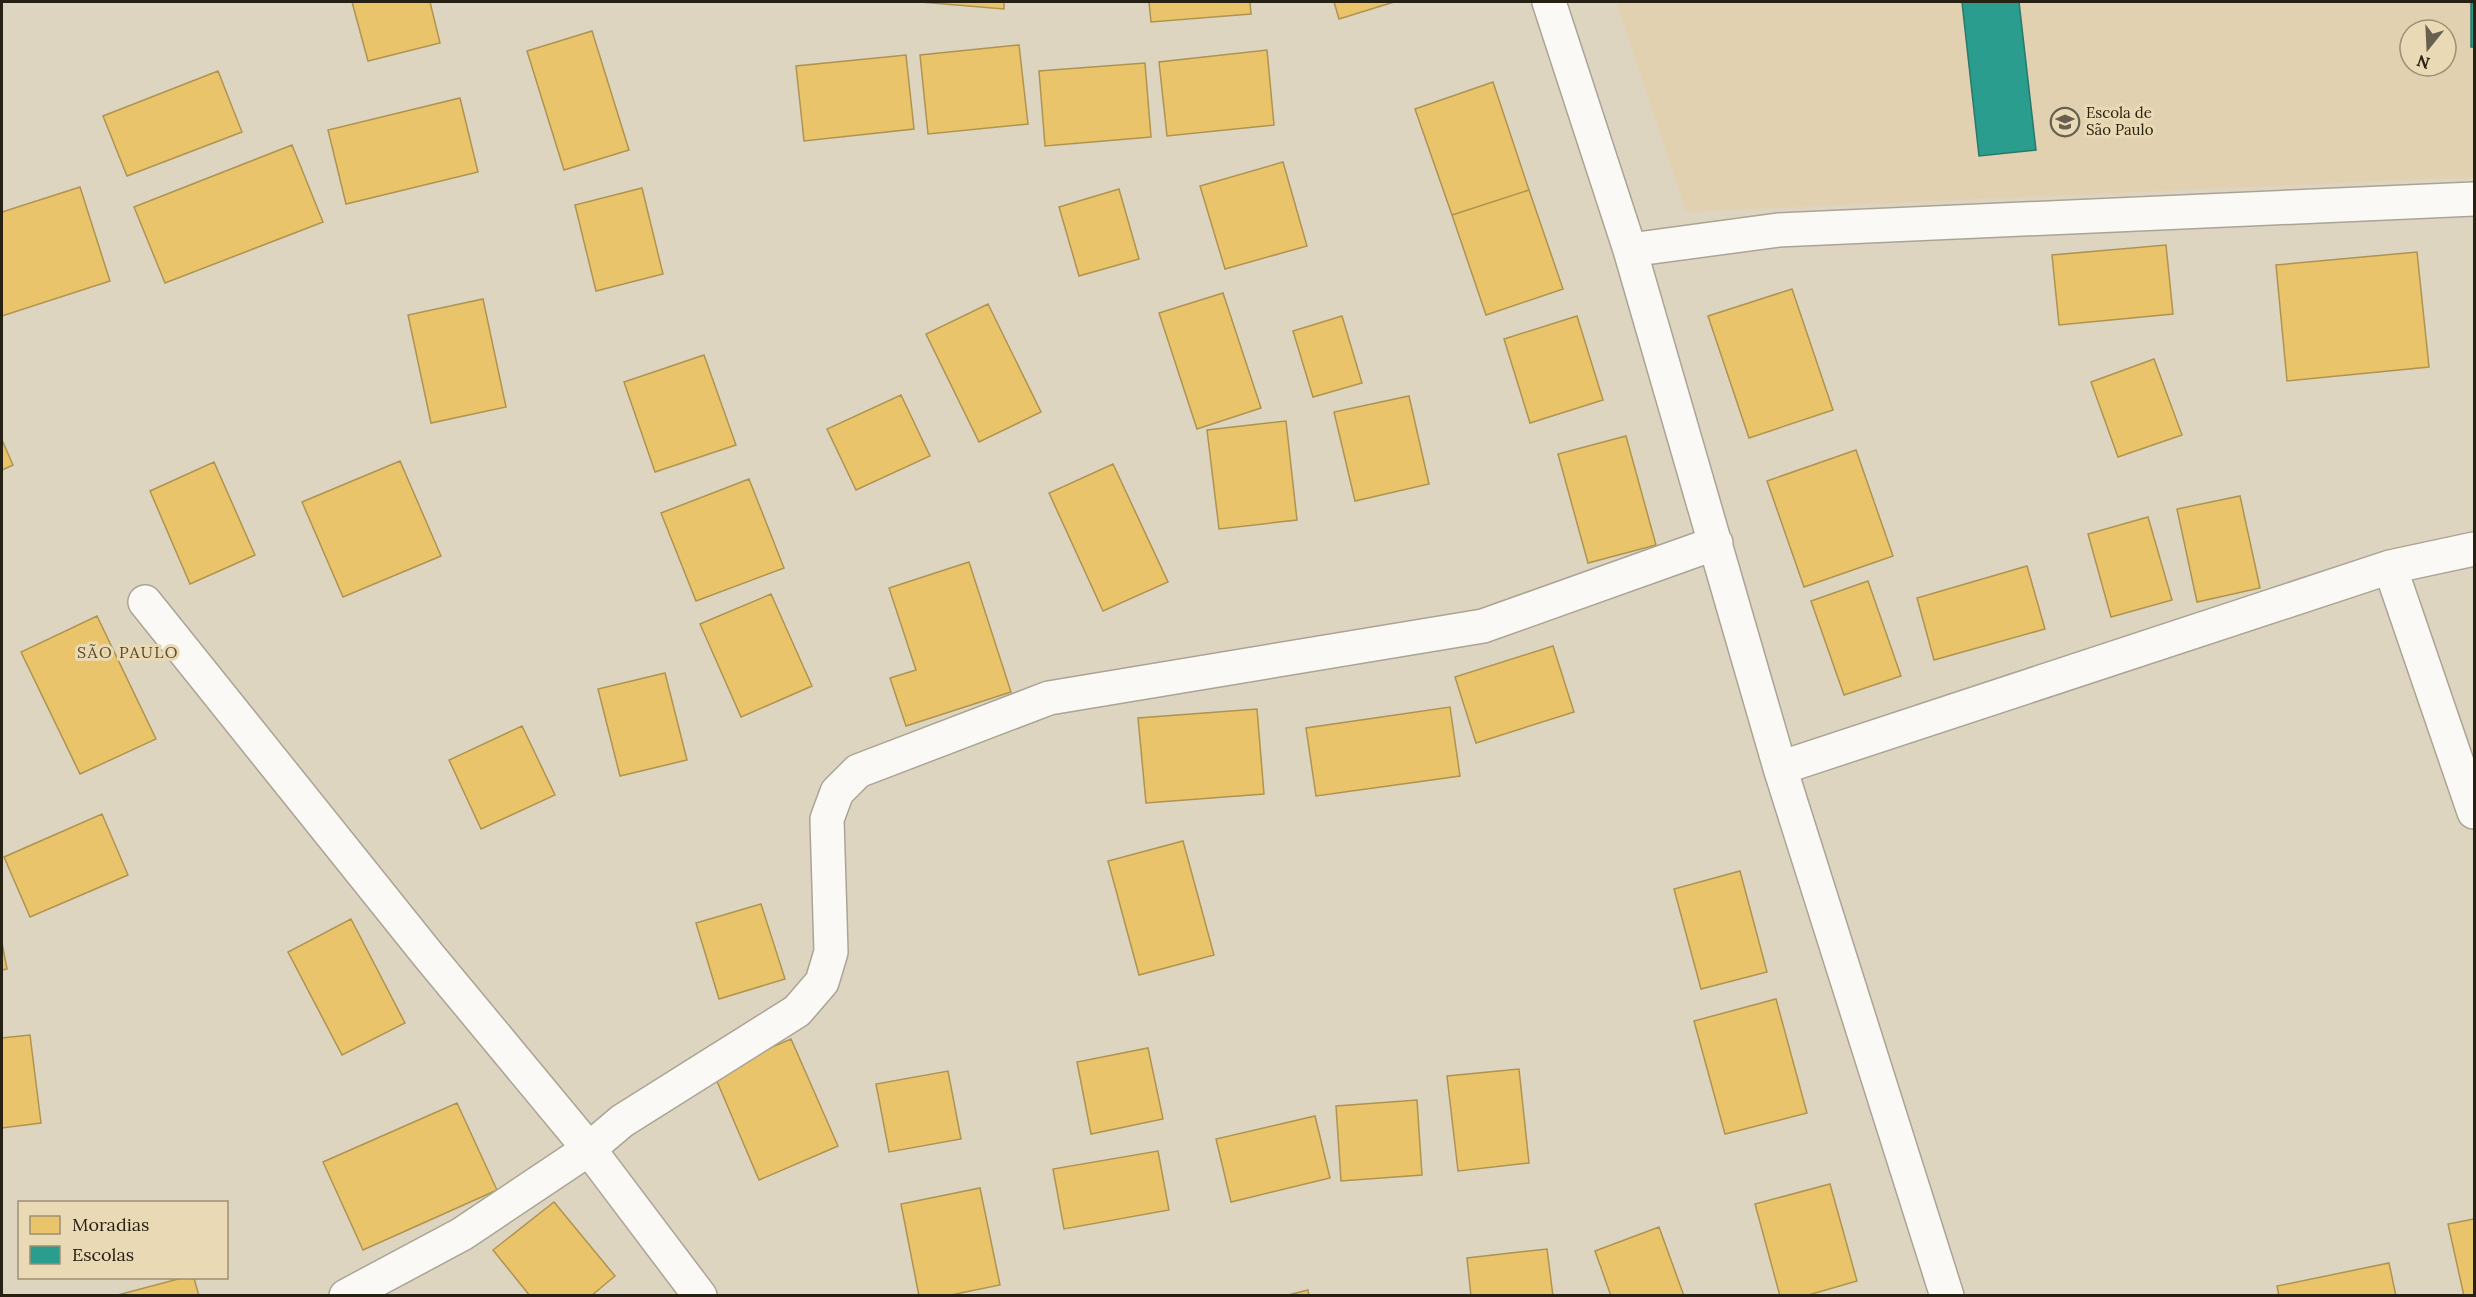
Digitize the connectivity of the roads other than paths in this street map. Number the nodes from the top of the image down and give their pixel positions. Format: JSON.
{"nodes":[{"id":1,"x":1549,"y":2,"type":"edge"},
{"id":2,"x":2475,"y":199,"type":"edge"},
{"id":3,"x":1630,"y":250,"type":"junction"},
{"id":4,"x":1716,"y":543,"type":"junction"},
{"id":5,"x":2475,"y":549,"type":"edge"},
{"id":6,"x":2390,"y":567,"type":"junction"},
{"id":7,"x":145,"y":602,"type":"dead end"},
{"id":8,"x":1780,"y":768,"type":"junction"},
{"id":9,"x":2475,"y":812,"type":"edge"},
{"id":10,"x":589,"y":1149,"type":"junction"},
{"id":11,"x":345,"y":1296,"type":"edge"},
{"id":12,"x":700,"y":1296,"type":"edge"},
{"id":13,"x":1947,"y":1296,"type":"edge"}],
"edges":[{"from":1,"to":3,"type":"street"},
{"from":2,"to":3,"type":"street"},
{"from":3,"to":4,"type":"street"},
{"from":4,"to":8,"type":"street"},
{"from":4,"to":10,"type":"street"},
{"from":5,"to":6,"type":"street"},
{"from":6,"to":8,"type":"street"},
{"from":6,"to":9,"type":"street"},
{"from":7,"to":10,"type":"street"},
{"from":8,"to":13,"type":"street"},
{"from":10,"to":11,"type":"street"},
{"from":10,"to":12,"type":"street"}]}
